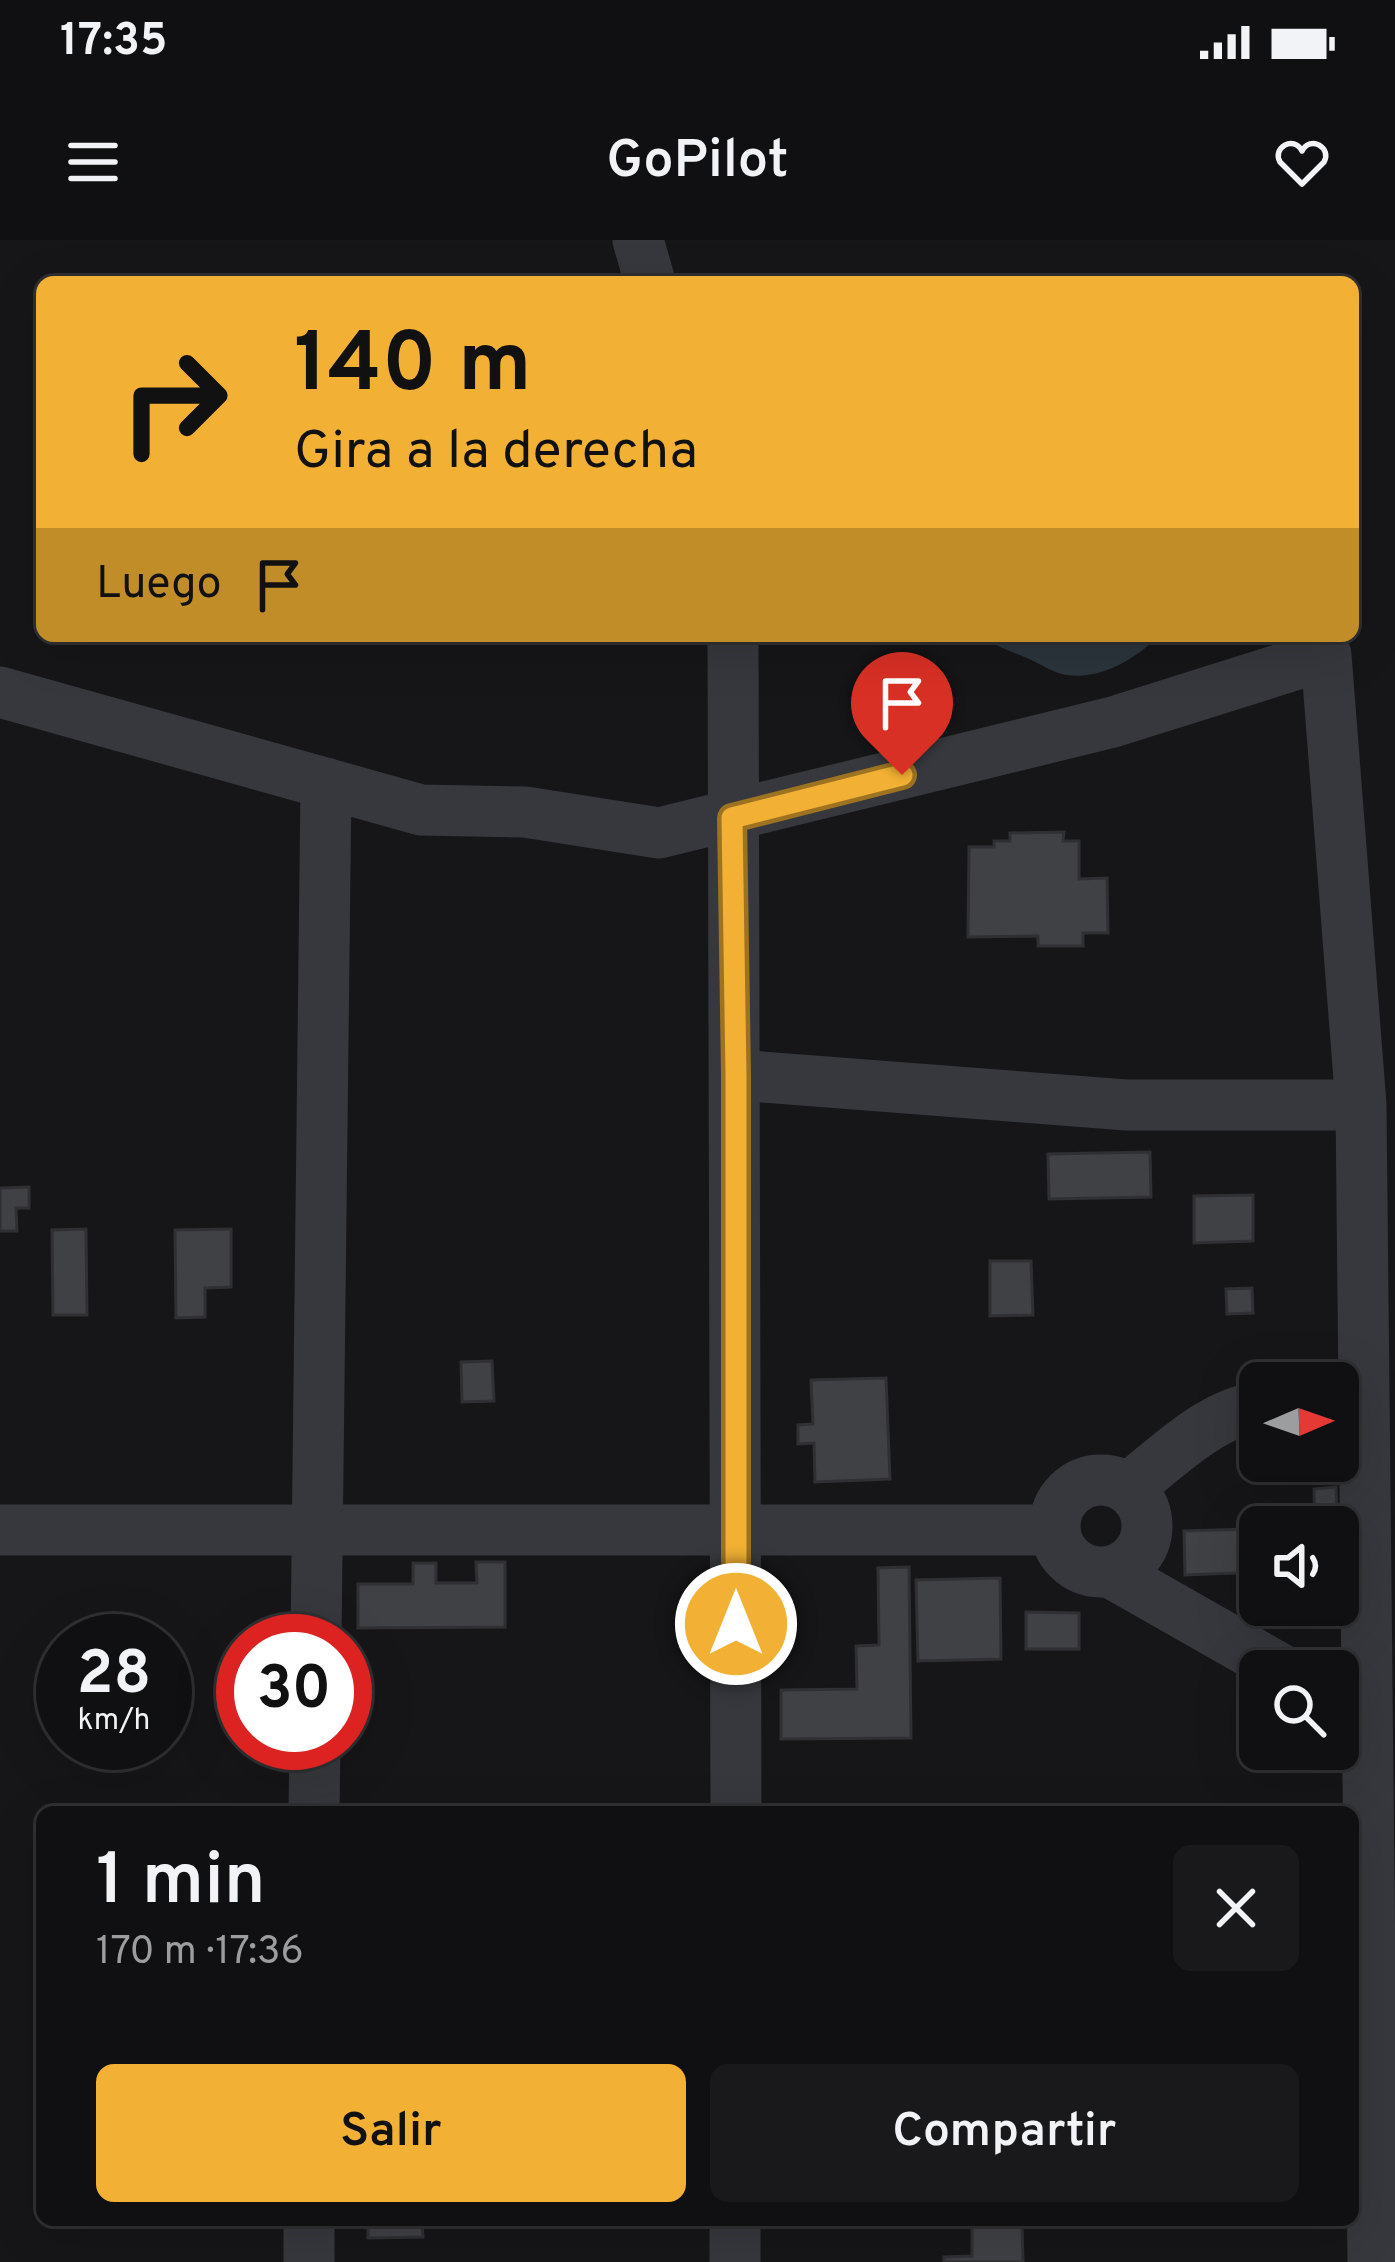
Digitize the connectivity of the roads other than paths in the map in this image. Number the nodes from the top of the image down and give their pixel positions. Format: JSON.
{"nodes":[{"id":1,"x":638,"y":240,"type":"edge"},
{"id":2,"x":648,"y":276,"type":"edge"},
{"id":3,"x":733,"y":642,"type":"edge"},
{"id":4,"x":0,"y":692,"type":"edge"},
{"id":5,"x":326,"y":783,"type":"junction"},
{"id":6,"x":732,"y":818,"type":"junction"},
{"id":7,"x":736,"y":1075,"type":"junction"},
{"id":8,"x":1361,"y":1106,"type":"junction"},
{"id":9,"x":1353,"y":1362,"type":"edge"},
{"id":10,"x":1239,"y":1410,"type":"edge"},
{"id":11,"x":1352,"y":1482,"type":"edge"},
{"id":12,"x":1128,"y":1488,"type":"junction"},
{"id":13,"x":317,"y":1529,"type":"junction"},
{"id":14,"x":736,"y":1529,"type":"junction"},
{"id":15,"x":0,"y":1530,"type":"edge"},
{"id":16,"x":1054,"y":1530,"type":"junction"},
{"id":17,"x":1110,"y":1572,"type":"junction"},
{"id":18,"x":316,"y":1614,"type":"edge"},
{"id":19,"x":1247,"y":1650,"type":"edge"},
{"id":20,"x":1353,"y":1650,"type":"edge"},
{"id":21,"x":315,"y":1770,"type":"edge"},
{"id":22,"x":1356,"y":1770,"type":"edge"},
{"id":23,"x":314,"y":1806,"type":"edge"},
{"id":24,"x":736,"y":1806,"type":"edge"},
{"id":25,"x":1357,"y":1806,"type":"edge"},
{"id":26,"x":1359,"y":1877,"type":"edge"},
{"id":27,"x":1362,"y":1978,"type":"edge"},
{"id":28,"x":309,"y":2226,"type":"edge"},
{"id":29,"x":735,"y":2226,"type":"edge"},
{"id":30,"x":309,"y":2262,"type":"edge"},
{"id":31,"x":735,"y":2262,"type":"edge"},
{"id":32,"x":1373,"y":2262,"type":"edge"}],
"edges":[{"from":1,"to":2,"type":"street"},
{"from":3,"to":6,"type":"street"},
{"from":4,"to":5,"type":"street"},
{"from":5,"to":6,"type":"street"},
{"from":5,"to":13,"type":"street"},
{"from":6,"to":7,"type":"street"},
{"from":6,"to":8,"type":"street"},
{"from":7,"to":8,"type":"street"},
{"from":7,"to":14,"type":"street"},
{"from":8,"to":9,"type":"street"},
{"from":10,"to":12,"type":"street"},
{"from":11,"to":20,"type":"street"},
{"from":12,"to":16,"type":"street"},
{"from":12,"to":17,"type":"street"},
{"from":13,"to":14,"type":"street"},
{"from":13,"to":15,"type":"street"},
{"from":13,"to":18,"type":"street"},
{"from":14,"to":16,"type":"street"},
{"from":14,"to":24,"type":"street"},
{"from":16,"to":17,"type":"street"},
{"from":17,"to":19,"type":"street"},
{"from":21,"to":23,"type":"street"},
{"from":22,"to":25,"type":"street"},
{"from":26,"to":27,"type":"street"},
{"from":27,"to":32,"type":"street"},
{"from":28,"to":30,"type":"street"},
{"from":29,"to":31,"type":"street"}]}
